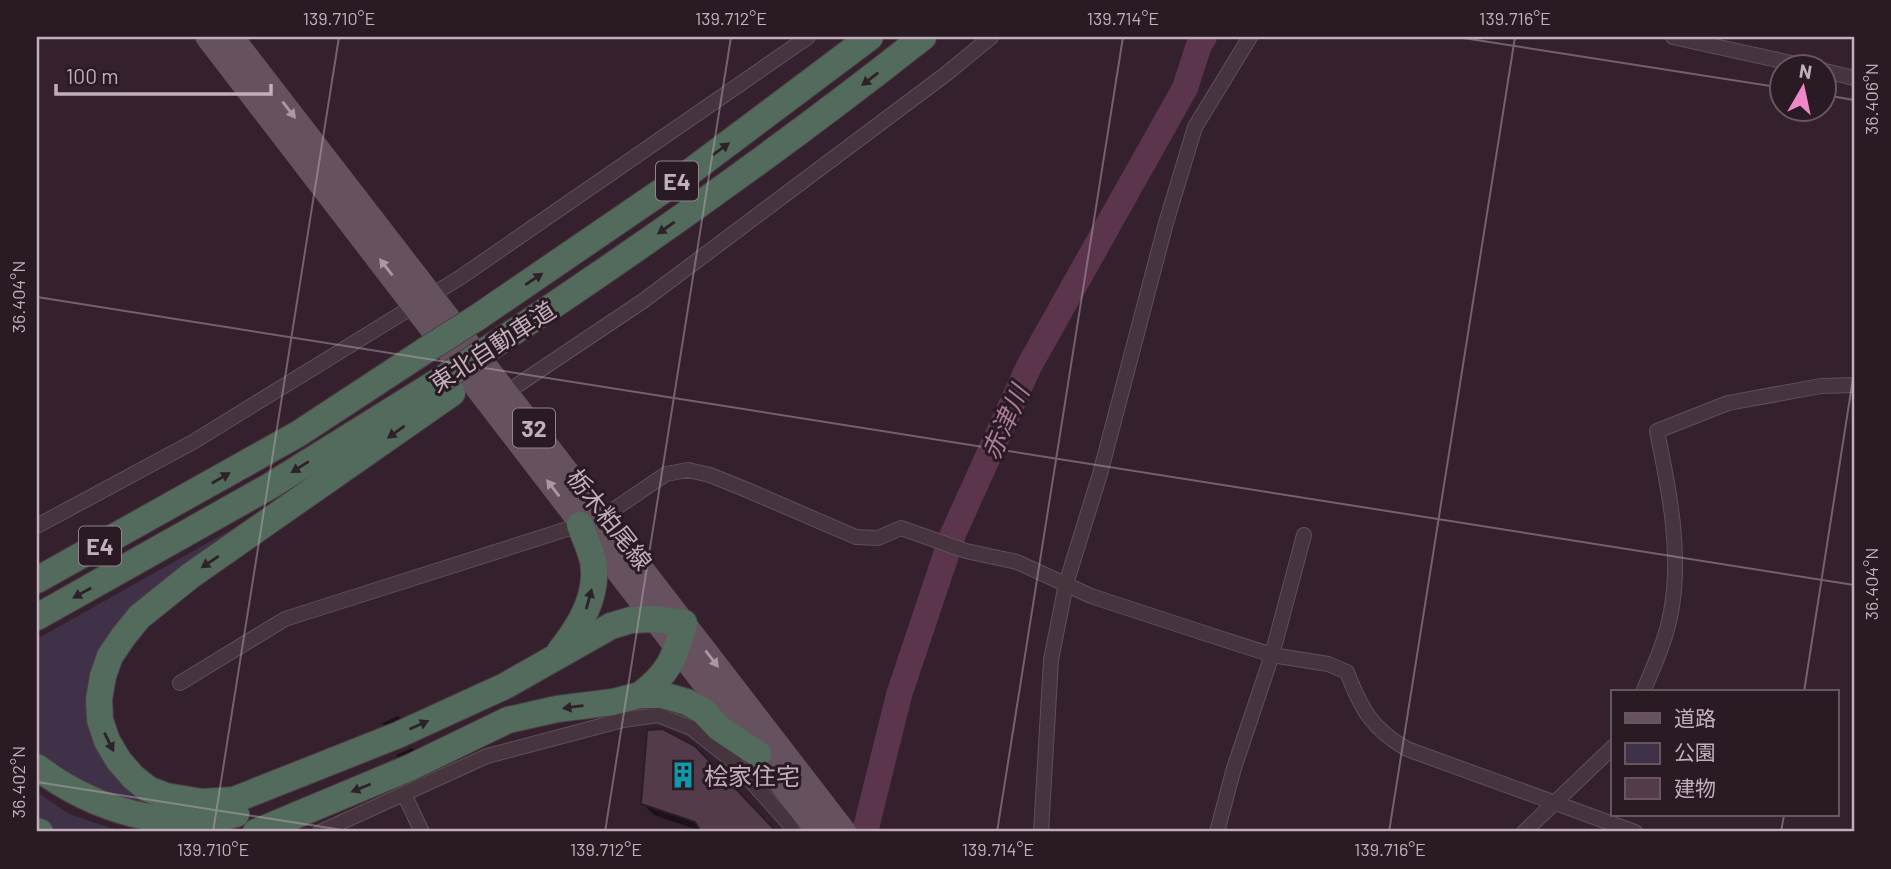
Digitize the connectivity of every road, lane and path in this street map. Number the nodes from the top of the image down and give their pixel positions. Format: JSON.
{"nodes":[{"id":1,"x":207,"y":37,"type":"edge"},
{"id":2,"x":232,"y":37,"type":"edge"},
{"id":3,"x":806,"y":37,"type":"edge"},
{"id":4,"x":870,"y":37,"type":"edge"},
{"id":5,"x":923,"y":37,"type":"edge"},
{"id":6,"x":991,"y":37,"type":"edge"},
{"id":7,"x":1673,"y":37,"type":"edge"},
{"id":8,"x":1244,"y":40,"type":"edge"},
{"id":9,"x":1769,"y":58,"type":"edge"},
{"id":10,"x":424,"y":300,"type":"junction"},
{"id":11,"x":447,"y":386,"type":"junction"},
{"id":12,"x":1854,"y":386,"type":"edge"},
{"id":13,"x":506,"y":392,"type":"junction"},
{"id":14,"x":162,"y":511,"type":"junction"},
{"id":15,"x":591,"y":520,"type":"junction"},
{"id":16,"x":37,"y":526,"type":"edge"},
{"id":17,"x":1304,"y":535,"type":"dead end"},
{"id":18,"x":37,"y":560,"type":"edge"},
{"id":19,"x":37,"y":580,"type":"edge"},
{"id":20,"x":1066,"y":584,"type":"junction"},
{"id":21,"x":37,"y":617,"type":"edge"},
{"id":22,"x":655,"y":619,"type":"junction"},
{"id":23,"x":684,"y":624,"type":"junction"},
{"id":24,"x":677,"y":649,"type":"junction"},
{"id":25,"x":1272,"y":654,"type":"junction"},
{"id":26,"x":555,"y":658,"type":"junction"},
{"id":27,"x":180,"y":683,"type":"dead end"},
{"id":28,"x":1644,"y":690,"type":"edge"},
{"id":29,"x":640,"y":695,"type":"junction"},
{"id":30,"x":1611,"y":749,"type":"edge"},
{"id":31,"x":758,"y":754,"type":"junction"},
{"id":32,"x":37,"y":767,"type":"edge"},
{"id":33,"x":288,"y":780,"type":"junction"},
{"id":34,"x":37,"y":782,"type":"edge"},
{"id":35,"x":404,"y":794,"type":"junction"},
{"id":36,"x":1557,"y":802,"type":"junction"},
{"id":37,"x":298,"y":814,"type":"junction"},
{"id":38,"x":815,"y":824,"type":"edge"},
{"id":39,"x":174,"y":832,"type":"edge"},
{"id":40,"x":223,"y":832,"type":"edge"},
{"id":41,"x":256,"y":832,"type":"edge"},
{"id":42,"x":320,"y":832,"type":"edge"},
{"id":43,"x":422,"y":832,"type":"edge"},
{"id":44,"x":1041,"y":832,"type":"edge"},
{"id":45,"x":1217,"y":832,"type":"edge"},
{"id":46,"x":1524,"y":832,"type":"edge"},
{"id":47,"x":1635,"y":832,"type":"edge"}],
"edges":[{"from":10,"to":1,"type":"main road","name":"栃木粕尾線","number":"32","one_way":true},
{"from":2,"to":10,"type":"main road","name":"栃木粕尾線","number":"32","one_way":true},
{"from":3,"to":10,"type":"street"},
{"from":14,"to":4,"type":"highway","name":"東北自動車道","number":"E4","one_way":true,"bridge":true},
{"from":5,"to":11,"type":"highway","name":"東北自動車道","number":"E4","one_way":true,"bridge":true},
{"from":6,"to":13,"type":"street"},
{"from":7,"to":9,"type":"street"},
{"from":8,"to":20,"type":"street"},
{"from":10,"to":13,"type":"main road","name":"栃木粕尾線","number":"32"},
{"from":15,"to":10,"type":"main road","name":"栃木粕尾線","number":"32","one_way":true},
{"from":10,"to":16,"type":"street"},
{"from":11,"to":21,"type":"highway","name":"東北自動車道","number":"E4","one_way":true},
{"from":11,"to":33,"type":"highway","one_way":true},
{"from":12,"to":28,"type":"street"},
{"from":13,"to":15,"type":"main road","name":"栃木粕尾線","number":"32"},
{"from":14,"to":18,"type":"highway"},
{"from":14,"to":19,"type":"highway","name":"東北自動車道","number":"E4"},
{"from":15,"to":20,"type":"street"},
{"from":15,"to":22,"type":"main road","name":"栃木粕尾線","number":"32"},
{"from":15,"to":23,"type":"main road","name":"栃木粕尾線","number":"32"},
{"from":26,"to":15,"type":"highway","one_way":true},
{"from":15,"to":27,"type":"street"},
{"from":17,"to":25,"type":"street"},
{"from":20,"to":25,"type":"street"},
{"from":20,"to":44,"type":"street"},
{"from":22,"to":23,"type":"highway"},
{"from":22,"to":24,"type":"main road","name":"栃木粕尾線","number":"32"},
{"from":22,"to":26,"type":"highway"},
{"from":23,"to":24,"type":"highway"},
{"from":23,"to":38,"type":"main road","name":"栃木粕尾線","number":"32","one_way":true},
{"from":24,"to":29,"type":"highway"},
{"from":24,"to":31,"type":"main road","name":"栃木粕尾線","number":"32"},
{"from":25,"to":36,"type":"street"},
{"from":25,"to":45,"type":"street"},
{"from":33,"to":26,"type":"highway","one_way":true},
{"from":29,"to":31,"type":"highway"},
{"from":29,"to":37,"type":"highway","one_way":true},
{"from":30,"to":36,"type":"street"},
{"from":31,"to":38,"type":"main road","name":"栃木粕尾線","number":"32"},
{"from":32,"to":33,"type":"highway"},
{"from":34,"to":39,"type":"highway"},
{"from":35,"to":38,"type":"street"},
{"from":35,"to":42,"type":"street"},
{"from":35,"to":43,"type":"street"},
{"from":36,"to":46,"type":"street"},
{"from":36,"to":47,"type":"street"},
{"from":37,"to":40,"type":"highway"},
{"from":37,"to":41,"type":"highway"}]}
